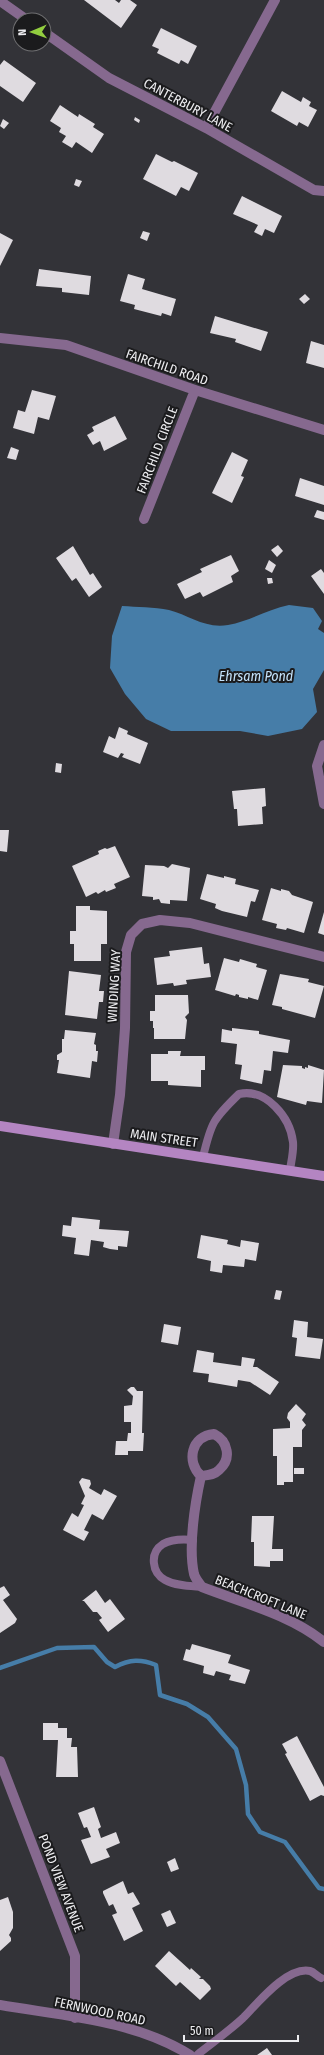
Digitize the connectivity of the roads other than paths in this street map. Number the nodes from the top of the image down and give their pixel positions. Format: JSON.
{"nodes":[{"id":1,"x":275,"y":0,"type":"edge"},
{"id":2,"x":0,"y":1,"type":"edge"},
{"id":3,"x":16,"y":12,"type":"edge"},
{"id":4,"x":52,"y":38,"type":"edge"},
{"id":5,"x":206,"y":128,"type":"junction"},
{"id":6,"x":324,"y":191,"type":"edge"},
{"id":7,"x":0,"y":338,"type":"edge"},
{"id":8,"x":195,"y":390,"type":"junction"},
{"id":9,"x":324,"y":430,"type":"edge"},
{"id":10,"x":144,"y":519,"type":"dead end"},
{"id":11,"x":324,"y":745,"type":"edge"},
{"id":12,"x":324,"y":804,"type":"edge"},
{"id":13,"x":324,"y":958,"type":"edge"},
{"id":14,"x":0,"y":1126,"type":"edge"},
{"id":15,"x":113,"y":1144,"type":"junction"},
{"id":16,"x":203,"y":1157,"type":"junction"},
{"id":17,"x":290,"y":1170,"type":"junction"},
{"id":18,"x":324,"y":1176,"type":"edge"},
{"id":19,"x":201,"y":1476,"type":"dead end"},
{"id":20,"x":193,"y":1540,"type":"junction"},
{"id":21,"x":202,"y":1587,"type":"junction"},
{"id":22,"x":324,"y":1642,"type":"edge"},
{"id":23,"x":0,"y":1761,"type":"edge"},
{"id":24,"x":320,"y":1978,"type":"dead end"},
{"id":25,"x":0,"y":2005,"type":"edge"},
{"id":26,"x":75,"y":2018,"type":"junction"},
{"id":27,"x":190,"y":2055,"type":"edge"},
{"id":28,"x":197,"y":2055,"type":"edge"}],
"edges":[{"from":1,"to":5,"type":"street"},
{"from":2,"to":3,"type":"street"},
{"from":4,"to":5,"type":"street","name":"CANTERBURY LANE"},
{"from":5,"to":6,"type":"street","name":"CANTERBURY LANE"},
{"from":7,"to":8,"type":"street","name":"FAIRCHILD ROAD"},
{"from":8,"to":9,"type":"street","name":"FAIRCHILD ROAD"},
{"from":8,"to":10,"type":"street","name":"FAIRCHILD CIRCLE"},
{"from":11,"to":12,"type":"street"},
{"from":13,"to":15,"type":"street","name":"WINDING WAY"},
{"from":14,"to":15,"type":"main road","name":"MAIN STREET"},
{"from":15,"to":16,"type":"main road","name":"MAIN STREET"},
{"from":16,"to":17,"type":"main road","name":"MAIN STREET"},
{"from":16,"to":17,"type":"lane"},
{"from":17,"to":18,"type":"main road","name":"MAIN STREET"},
{"from":19,"to":20,"type":"street","name":"BEACHCROFT LANE"},
{"from":20,"to":21,"type":"street","name":"BEACHCROFT LANE"},
{"from":20,"to":21,"type":"lane"},
{"from":21,"to":22,"type":"street","name":"BEACHCROFT LANE"},
{"from":23,"to":26,"type":"street","name":"POND VIEW AVENUE"},
{"from":24,"to":28,"type":"lane"},
{"from":25,"to":26,"type":"street","name":"FERNWOOD ROAD"},
{"from":26,"to":27,"type":"street","name":"FERNWOOD ROAD"}]}
